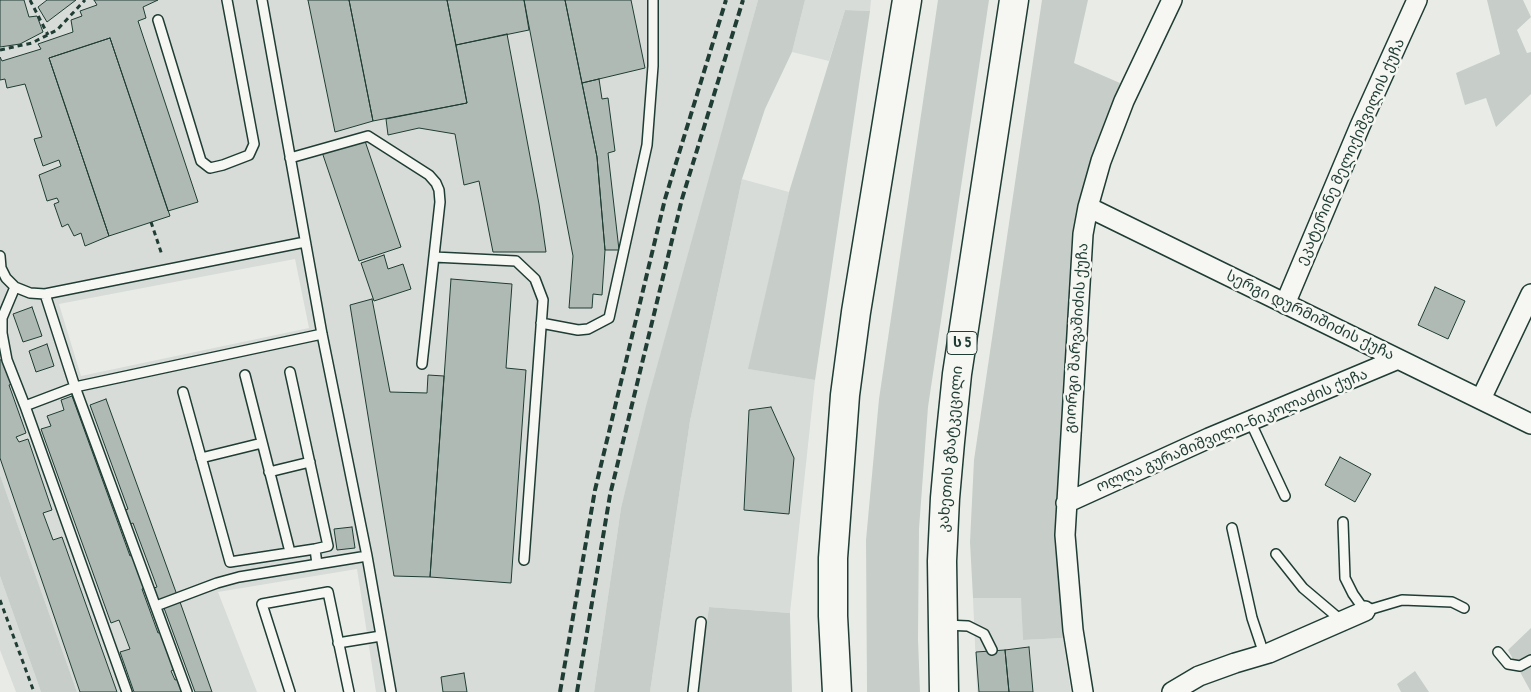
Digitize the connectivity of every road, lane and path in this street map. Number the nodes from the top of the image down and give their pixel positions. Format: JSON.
{"nodes":[{"id":1,"x":30,"y":0,"type":"edge"},
{"id":2,"x":85,"y":0,"type":"edge"},
{"id":3,"x":228,"y":0,"type":"edge"},
{"id":4,"x":262,"y":0,"type":"edge"},
{"id":5,"x":653,"y":0,"type":"edge"},
{"id":6,"x":1014,"y":0,"type":"edge"},
{"id":7,"x":1172,"y":0,"type":"edge"},
{"id":8,"x":1417,"y":0,"type":"edge"},
{"id":9,"x":906,"y":3,"type":"edge"},
{"id":10,"x":158,"y":20,"type":"dead end"},
{"id":11,"x":48,"y":35,"type":"junction"},
{"id":12,"x":0,"y":50,"type":"edge"},
{"id":13,"x":290,"y":158,"type":"junction"},
{"id":14,"x":1088,"y":208,"type":"junction"},
{"id":15,"x":151,"y":222,"type":"dead end"},
{"id":16,"x":306,"y":242,"type":"junction"},
{"id":17,"x":0,"y":256,"type":"edge"},
{"id":18,"x":434,"y":257,"type":"junction"},
{"id":19,"x":167,"y":270,"type":"junction"},
{"id":20,"x":14,"y":287,"type":"junction"},
{"id":21,"x":44,"y":294,"type":"junction"},
{"id":22,"x":1531,"y":294,"type":"edge"},
{"id":23,"x":1285,"y":304,"type":"junction"},
{"id":24,"x":541,"y":323,"type":"junction"},
{"id":25,"x":322,"y":334,"type":"junction"},
{"id":26,"x":1398,"y":359,"type":"junction"},
{"id":27,"x":422,"y":364,"type":"dead end"},
{"id":28,"x":290,"y":372,"type":"dead end"},
{"id":29,"x":245,"y":375,"type":"dead end"},
{"id":30,"x":75,"y":388,"type":"junction"},
{"id":31,"x":183,"y":392,"type":"dead end"},
{"id":32,"x":1480,"y":399,"type":"junction"},
{"id":33,"x":24,"y":406,"type":"junction"},
{"id":34,"x":1250,"y":421,"type":"junction"},
{"id":35,"x":1531,"y":424,"type":"edge"},
{"id":36,"x":262,"y":443,"type":"junction"},
{"id":37,"x":201,"y":458,"type":"junction"},
{"id":38,"x":310,"y":462,"type":"junction"},
{"id":39,"x":269,"y":472,"type":"junction"},
{"id":40,"x":1284,"y":496,"type":"dead end"},
{"id":41,"x":1066,"y":503,"type":"junction"},
{"id":42,"x":1343,"y":522,"type":"dead end"},
{"id":43,"x":1232,"y":528,"type":"dead end"},
{"id":44,"x":315,"y":548,"type":"junction"},
{"id":45,"x":290,"y":552,"type":"junction"},
{"id":46,"x":1276,"y":554,"type":"dead end"},
{"id":47,"x":367,"y":556,"type":"junction"},
{"id":48,"x":524,"y":560,"type":"dead end"},
{"id":49,"x":317,"y":564,"type":"junction"},
{"id":50,"x":0,"y":600,"type":"edge"},
{"id":51,"x":156,"y":606,"type":"junction"},
{"id":52,"x":1464,"y":608,"type":"dead end"},
{"id":53,"x":1365,"y":611,"type":"junction"},
{"id":54,"x":1342,"y":621,"type":"junction"},
{"id":55,"x":700,"y":622,"type":"dead end"},
{"id":56,"x":943,"y":625,"type":"junction"},
{"id":57,"x":381,"y":636,"type":"junction"},
{"id":58,"x":338,"y":643,"type":"junction"},
{"id":59,"x":992,"y":650,"type":"dead end"},
{"id":60,"x":1498,"y":652,"type":"dead end"},
{"id":61,"x":1264,"y":654,"type":"junction"},
{"id":62,"x":1531,"y":660,"type":"edge"},
{"id":63,"x":840,"y":686,"type":"edge"},
{"id":64,"x":943,"y":691,"type":"edge"},
{"id":65,"x":34,"y":692,"type":"edge"},
{"id":66,"x":127,"y":692,"type":"edge"},
{"id":67,"x":187,"y":692,"type":"edge"},
{"id":68,"x":290,"y":692,"type":"edge"},
{"id":69,"x":349,"y":692,"type":"edge"},
{"id":70,"x":391,"y":692,"type":"edge"},
{"id":71,"x":693,"y":692,"type":"edge"},
{"id":72,"x":1083,"y":692,"type":"edge"},
{"id":73,"x":1172,"y":692,"type":"edge"}],
"edges":[{"from":1,"to":11,"type":"path"},
{"from":2,"to":11,"type":"path"},
{"from":3,"to":10,"type":"lane"},
{"from":4,"to":13,"type":"lane"},
{"from":5,"to":24,"type":"lane"},
{"from":6,"to":56,"type":"highway","name":"კახეთის გზატკეცილი","number":"ს 5"},
{"from":7,"to":14,"type":"street","name":"გიორგი შარვაშიძის ქუჩა"},
{"from":8,"to":23,"type":"street","name":"ეკატერინე მელიქიშვილის ქუჩა"},
{"from":9,"to":63,"type":"highway"},
{"from":11,"to":12,"type":"path"},
{"from":13,"to":16,"type":"lane"},
{"from":13,"to":18,"type":"lane"},
{"from":14,"to":23,"type":"street","name":"სერგი დურმიშიძის ქუჩა"},
{"from":14,"to":41,"type":"street","name":"გიორგი შარვაშიძის ქუჩა"},
{"from":15,"to":19,"type":"path"},
{"from":16,"to":19,"type":"lane"},
{"from":16,"to":25,"type":"lane"},
{"from":17,"to":20,"type":"lane"},
{"from":18,"to":24,"type":"lane"},
{"from":18,"to":27,"type":"lane"},
{"from":19,"to":21,"type":"lane"},
{"from":20,"to":21,"type":"lane"},
{"from":20,"to":33,"type":"lane"},
{"from":21,"to":30,"type":"lane"},
{"from":22,"to":32,"type":"street"},
{"from":23,"to":26,"type":"street","name":"სერგი დურმიშიძის ქუჩა"},
{"from":24,"to":48,"type":"lane"},
{"from":25,"to":30,"type":"lane"},
{"from":25,"to":47,"type":"lane"},
{"from":26,"to":32,"type":"street","name":"სერგი დურმიშიძის ქუჩა"},
{"from":26,"to":34,"type":"street","name":"ოლღა გურამიშვილი-ნიკოლაძის ქუჩა"},
{"from":28,"to":38,"type":"lane"},
{"from":29,"to":36,"type":"lane"},
{"from":30,"to":33,"type":"lane"},
{"from":30,"to":51,"type":"lane"},
{"from":31,"to":37,"type":"lane"},
{"from":32,"to":35,"type":"street","name":"სერგი დურმიშიძის ქუჩა"},
{"from":33,"to":66,"type":"lane"},
{"from":34,"to":40,"type":"lane"},
{"from":34,"to":41,"type":"street","name":"ოლღა გურამიშვილი-ნიკოლაძის ქუჩა"},
{"from":36,"to":37,"type":"lane"},
{"from":36,"to":39,"type":"lane"},
{"from":37,"to":45,"type":"lane"},
{"from":38,"to":39,"type":"lane"},
{"from":38,"to":44,"type":"lane"},
{"from":39,"to":45,"type":"lane"},
{"from":41,"to":72,"type":"street","name":"გიორგი შარვაშიძის ქუჩა"},
{"from":42,"to":53,"type":"lane"},
{"from":43,"to":61,"type":"lane"},
{"from":44,"to":45,"type":"lane"},
{"from":44,"to":49,"type":"lane"},
{"from":46,"to":54,"type":"lane"},
{"from":47,"to":49,"type":"lane"},
{"from":47,"to":57,"type":"lane"},
{"from":49,"to":51,"type":"lane"},
{"from":50,"to":65,"type":"path"},
{"from":51,"to":67,"type":"lane"},
{"from":52,"to":53,"type":"lane"},
{"from":53,"to":54,"type":"street"},
{"from":54,"to":61,"type":"street"},
{"from":55,"to":71,"type":"lane"},
{"from":56,"to":59,"type":"lane"},
{"from":56,"to":64,"type":"highway","name":"კახეთის გზატკეცილი","number":"ს 5"},
{"from":57,"to":58,"type":"lane"},
{"from":57,"to":70,"type":"lane"},
{"from":58,"to":68,"type":"lane"},
{"from":58,"to":69,"type":"lane"},
{"from":60,"to":62,"type":"lane"},
{"from":61,"to":73,"type":"street"}]}
